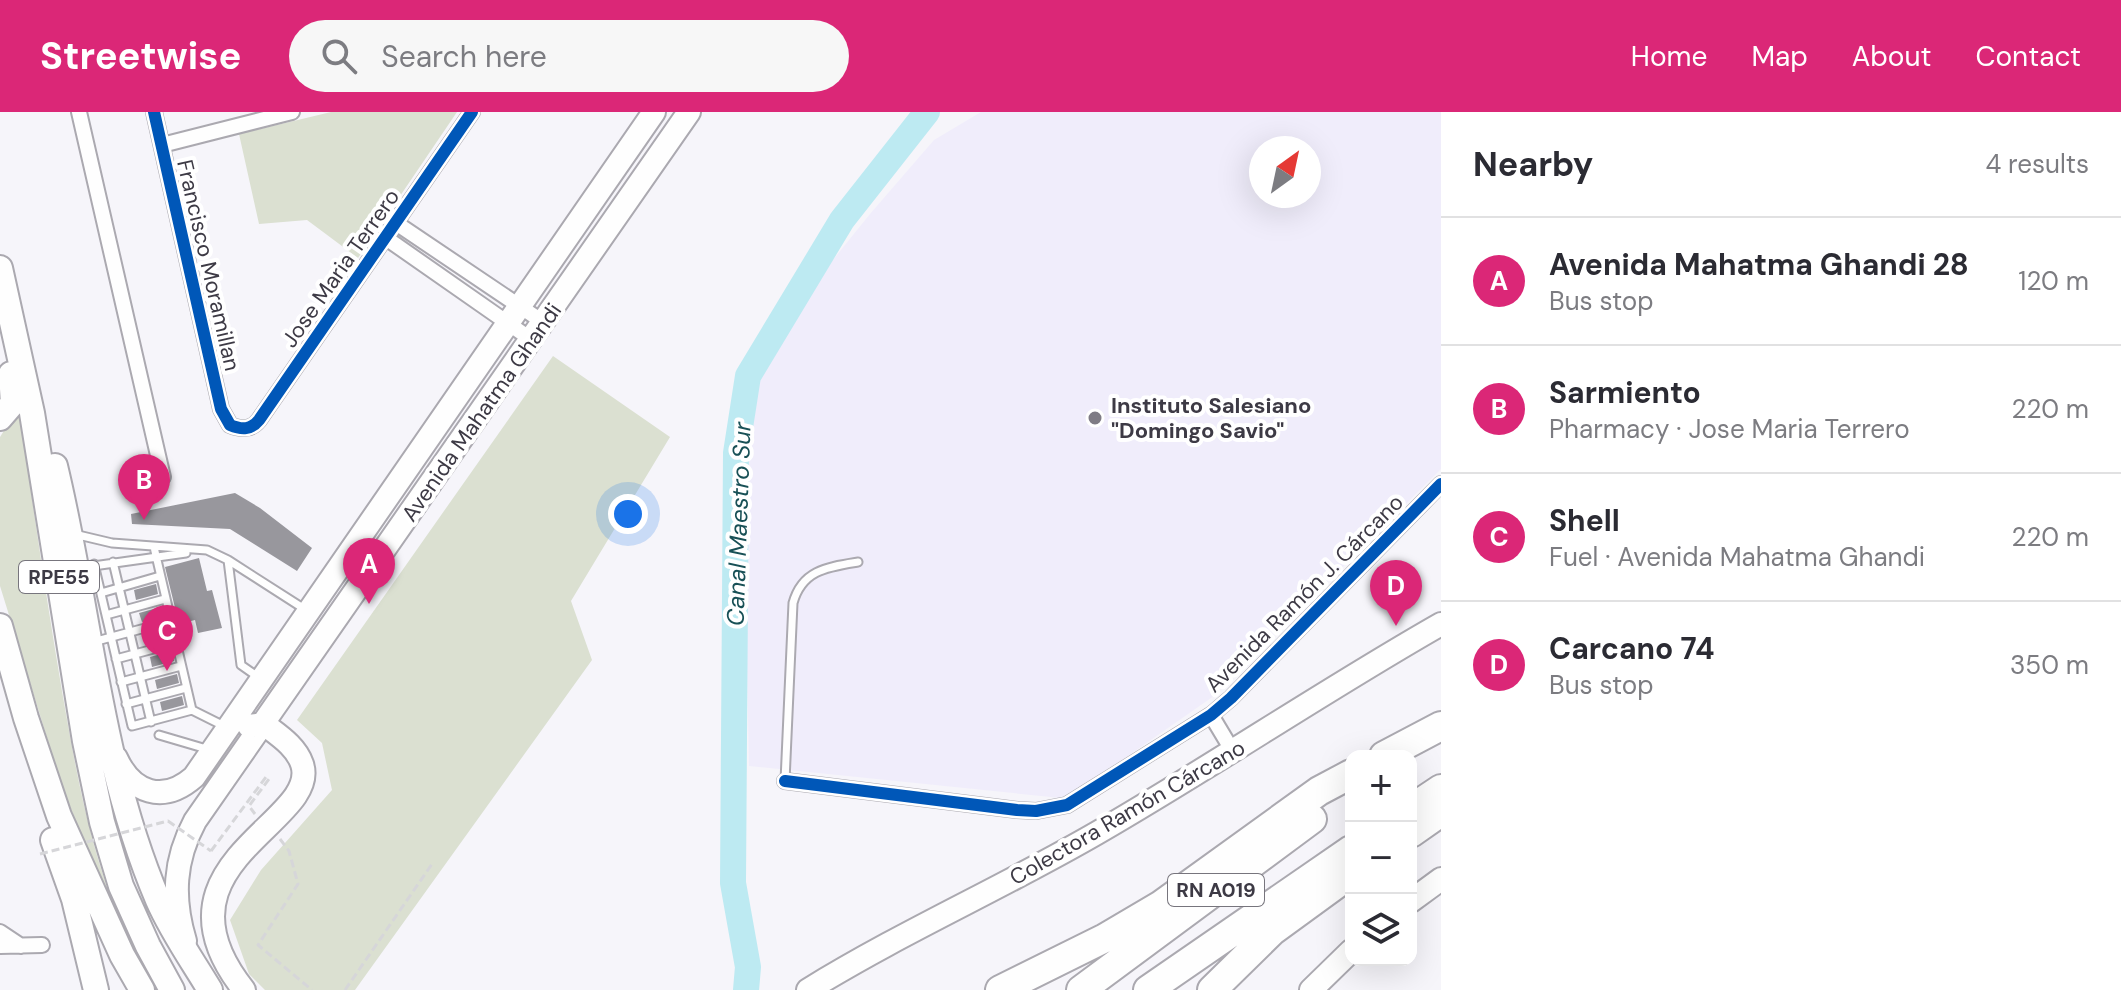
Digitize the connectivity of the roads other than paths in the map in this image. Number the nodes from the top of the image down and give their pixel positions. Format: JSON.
{"nodes":[{"id":1,"x":79,"y":112,"type":"edge"},
{"id":2,"x":154,"y":112,"type":"edge"},
{"id":3,"x":292,"y":112,"type":"edge"},
{"id":4,"x":472,"y":112,"type":"edge"},
{"id":5,"x":654,"y":112,"type":"edge"},
{"id":6,"x":689,"y":112,"type":"edge"},
{"id":7,"x":162,"y":145,"type":"junction"},
{"id":8,"x":396,"y":223,"type":"junction"},
{"id":9,"x":386,"y":238,"type":"junction"},
{"id":10,"x":0,"y":268,"type":"edge"},
{"id":11,"x":6,"y":293,"type":"junction"},
{"id":12,"x":514,"y":315,"type":"junction"},
{"id":13,"x":538,"y":331,"type":"junction"},
{"id":14,"x":3,"y":418,"type":"edge"},
{"id":15,"x":230,"y":425,"type":"joint"},
{"id":16,"x":163,"y":477,"type":"dead end"},
{"id":17,"x":1441,"y":484,"type":"edge"},
{"id":18,"x":61,"y":534,"type":"junction"},
{"id":19,"x":154,"y":552,"type":"junction"},
{"id":20,"x":228,"y":560,"type":"junction"},
{"id":21,"x":113,"y":562,"type":"junction"},
{"id":22,"x":858,"y":562,"type":"dead end"},
{"id":23,"x":76,"y":569,"type":"junction"},
{"id":24,"x":160,"y":576,"type":"junction"},
{"id":25,"x":119,"y":588,"type":"junction"},
{"id":26,"x":165,"y":599,"type":"junction"},
{"id":27,"x":99,"y":605,"type":"junction"},
{"id":28,"x":124,"y":610,"type":"junction"},
{"id":29,"x":308,"y":611,"type":"junction"},
{"id":30,"x":171,"y":621,"type":"junction"},
{"id":31,"x":1441,"y":624,"type":"edge"},
{"id":32,"x":0,"y":626,"type":"edge"},
{"id":33,"x":130,"y":632,"type":"junction"},
{"id":34,"x":101,"y":640,"type":"junction"},
{"id":35,"x":176,"y":643,"type":"junction"},
{"id":36,"x":135,"y":654,"type":"junction"},
{"id":37,"x":116,"y":659,"type":"junction"},
{"id":38,"x":181,"y":666,"type":"junction"},
{"id":39,"x":107,"y":673,"type":"junction"},
{"id":40,"x":140,"y":676,"type":"junction"},
{"id":41,"x":261,"y":679,"type":"junction"},
{"id":42,"x":121,"y":682,"type":"junction"},
{"id":43,"x":186,"y":688,"type":"junction"},
{"id":44,"x":145,"y":699,"type":"junction"},
{"id":45,"x":126,"y":701,"type":"junction"},
{"id":46,"x":100,"y":706,"type":"junction"},
{"id":47,"x":192,"y":710,"type":"junction"},
{"id":48,"x":1211,"y":715,"type":"junction"},
{"id":49,"x":26,"y":718,"type":"junction"},
{"id":50,"x":151,"y":722,"type":"junction"},
{"id":51,"x":264,"y":724,"type":"junction"},
{"id":52,"x":1441,"y":726,"type":"edge"},
{"id":53,"x":228,"y":728,"type":"junction"},
{"id":54,"x":105,"y":734,"type":"junction"},
{"id":55,"x":159,"y":735,"type":"dead end"},
{"id":56,"x":1232,"y":750,"type":"junction"},
{"id":57,"x":1395,"y":750,"type":"edge"},
{"id":58,"x":1407,"y":750,"type":"edge"},
{"id":59,"x":212,"y":751,"type":"junction"},
{"id":60,"x":1345,"y":777,"type":"edge"},
{"id":61,"x":785,"y":781,"type":"joint"},
{"id":62,"x":1441,"y":789,"type":"edge"},
{"id":63,"x":1345,"y":794,"type":"edge"},
{"id":64,"x":1417,"y":805,"type":"edge"},
{"id":65,"x":1441,"y":812,"type":"edge"},
{"id":66,"x":1417,"y":829,"type":"edge"},
{"id":67,"x":1345,"y":854,"type":"edge"},
{"id":68,"x":1345,"y":877,"type":"edge"},
{"id":69,"x":1441,"y":879,"type":"edge"},
{"id":70,"x":1417,"y":897,"type":"edge"},
{"id":71,"x":1441,"y":897,"type":"edge"},
{"id":72,"x":1417,"y":915,"type":"edge"},
{"id":73,"x":0,"y":932,"type":"edge"},
{"id":74,"x":42,"y":945,"type":"dead end"},
{"id":75,"x":0,"y":946,"type":"edge"},
{"id":76,"x":22,"y":946,"type":"junction"},
{"id":77,"x":1345,"y":957,"type":"edge"},
{"id":78,"x":1345,"y":965,"type":"edge"},
{"id":79,"x":196,"y":967,"type":"junction"},
{"id":80,"x":1007,"y":986,"type":"edge"},
{"id":81,"x":1316,"y":986,"type":"edge"},
{"id":82,"x":96,"y":990,"type":"edge"},
{"id":83,"x":142,"y":990,"type":"edge"},
{"id":84,"x":172,"y":990,"type":"edge"},
{"id":85,"x":210,"y":990,"type":"edge"},
{"id":86,"x":244,"y":990,"type":"edge"},
{"id":87,"x":808,"y":990,"type":"edge"},
{"id":88,"x":983,"y":990,"type":"edge"},
{"id":89,"x":1081,"y":990,"type":"edge"},
{"id":90,"x":1148,"y":990,"type":"edge"},
{"id":91,"x":1212,"y":990,"type":"edge"}],
"edges":[{"from":1,"to":16,"type":"street"},
{"from":2,"to":7,"type":"street","name":"Francisco Moramillan"},
{"from":3,"to":7,"type":"street"},
{"from":4,"to":8,"type":"street","name":"Jose Maria Terrero"},
{"from":5,"to":12,"type":"main road","name":"Avenida Mahatma Ghandi"},
{"from":6,"to":13,"type":"main road","name":"Avenida Mahatma Ghandi"},
{"from":7,"to":15,"type":"street","name":"Francisco Moramillan"},
{"from":8,"to":9,"type":"street","name":"Jose Maria Terrero"},
{"from":8,"to":12,"type":"street"},
{"from":9,"to":12,"type":"street"},
{"from":9,"to":15,"type":"street","name":"Jose Maria Terrero"},
{"from":10,"to":11,"type":"main road"},
{"from":11,"to":14,"type":"main road"},
{"from":11,"to":18,"type":"main road"},
{"from":12,"to":13,"type":"street"},
{"from":12,"to":13,"type":"street"},
{"from":12,"to":29,"type":"main road","name":"Avenida Mahatma Ghandi"},
{"from":13,"to":51,"type":"main road","name":"Avenida Mahatma Ghandi"},
{"from":17,"to":48,"type":"street","name":"Avenida Ramón J. Cárcano"},
{"from":18,"to":19,"type":"lane"},
{"from":18,"to":23,"type":"main road"},
{"from":19,"to":20,"type":"lane"},
{"from":19,"to":21,"type":"lane"},
{"from":19,"to":24,"type":"lane"},
{"from":20,"to":29,"type":"lane"},
{"from":20,"to":41,"type":"lane"},
{"from":21,"to":23,"type":"lane"},
{"from":21,"to":25,"type":"lane"},
{"from":22,"to":61,"type":"lane"},
{"from":23,"to":27,"type":"main road"},
{"from":23,"to":84,"type":"main road","number":"RPE55"},
{"from":24,"to":25,"type":"lane"},
{"from":24,"to":26,"type":"lane"},
{"from":25,"to":27,"type":"lane"},
{"from":25,"to":28,"type":"lane"},
{"from":26,"to":28,"type":"lane"},
{"from":26,"to":30,"type":"lane"},
{"from":27,"to":28,"type":"lane"},
{"from":27,"to":34,"type":"main road"},
{"from":28,"to":33,"type":"lane"},
{"from":29,"to":41,"type":"main road","name":"Avenida Mahatma Ghandi"},
{"from":30,"to":33,"type":"lane"},
{"from":30,"to":35,"type":"lane"},
{"from":31,"to":56,"type":"main road","name":"Colectora Ramón Cárcano"},
{"from":32,"to":49,"type":"main road"},
{"from":33,"to":34,"type":"lane"},
{"from":33,"to":36,"type":"lane"},
{"from":34,"to":37,"type":"lane"},
{"from":34,"to":39,"type":"main road"},
{"from":35,"to":36,"type":"lane"},
{"from":35,"to":38,"type":"lane"},
{"from":36,"to":37,"type":"lane"},
{"from":36,"to":40,"type":"lane"},
{"from":37,"to":39,"type":"lane"},
{"from":38,"to":40,"type":"lane"},
{"from":38,"to":43,"type":"lane"},
{"from":39,"to":42,"type":"lane"},
{"from":39,"to":46,"type":"main road"},
{"from":40,"to":42,"type":"lane"},
{"from":40,"to":44,"type":"lane"},
{"from":41,"to":53,"type":"main road","name":"Avenida Mahatma Ghandi"},
{"from":42,"to":45,"type":"lane"},
{"from":43,"to":44,"type":"lane"},
{"from":43,"to":47,"type":"lane"},
{"from":44,"to":45,"type":"lane"},
{"from":44,"to":50,"type":"lane"},
{"from":45,"to":46,"type":"lane"},
{"from":45,"to":50,"type":"lane"},
{"from":46,"to":54,"type":"main road"},
{"from":47,"to":50,"type":"lane"},
{"from":47,"to":53,"type":"lane"},
{"from":48,"to":56,"type":"street"},
{"from":48,"to":61,"type":"street","name":"Avenida Ramón J. Cárcano"},
{"from":49,"to":82,"type":"main road"},
{"from":49,"to":83,"type":"main road"},
{"from":51,"to":53,"type":"main road"},
{"from":51,"to":79,"type":"main road","name":"Avenida Mahatma Ghandi"},
{"from":51,"to":86,"type":"main road"},
{"from":52,"to":57,"type":"highway"},
{"from":52,"to":58,"type":"highway"},
{"from":53,"to":59,"type":"main road","name":"Avenida Mahatma Ghandi"},
{"from":54,"to":59,"type":"main road","name":"Avenida Mahatma Ghandi"},
{"from":54,"to":79,"type":"main road"},
{"from":55,"to":59,"type":"lane"},
{"from":56,"to":87,"type":"main road","name":"Colectora Ramón Cárcano"},
{"from":60,"to":80,"type":"highway"},
{"from":62,"to":64,"type":"highway"},
{"from":63,"to":89,"type":"highway","number":"RN A019"},
{"from":65,"to":66,"type":"highway"},
{"from":67,"to":90,"type":"highway","number":"RN A019"},
{"from":68,"to":91,"type":"highway"},
{"from":69,"to":70,"type":"main road"},
{"from":71,"to":72,"type":"main road"},
{"from":73,"to":76,"type":"street"},
{"from":74,"to":76,"type":"street"},
{"from":75,"to":76,"type":"street"},
{"from":77,"to":81,"type":"main road"},
{"from":78,"to":81,"type":"main road"},
{"from":79,"to":85,"type":"main road"},
{"from":80,"to":88,"type":"highway"}]}
